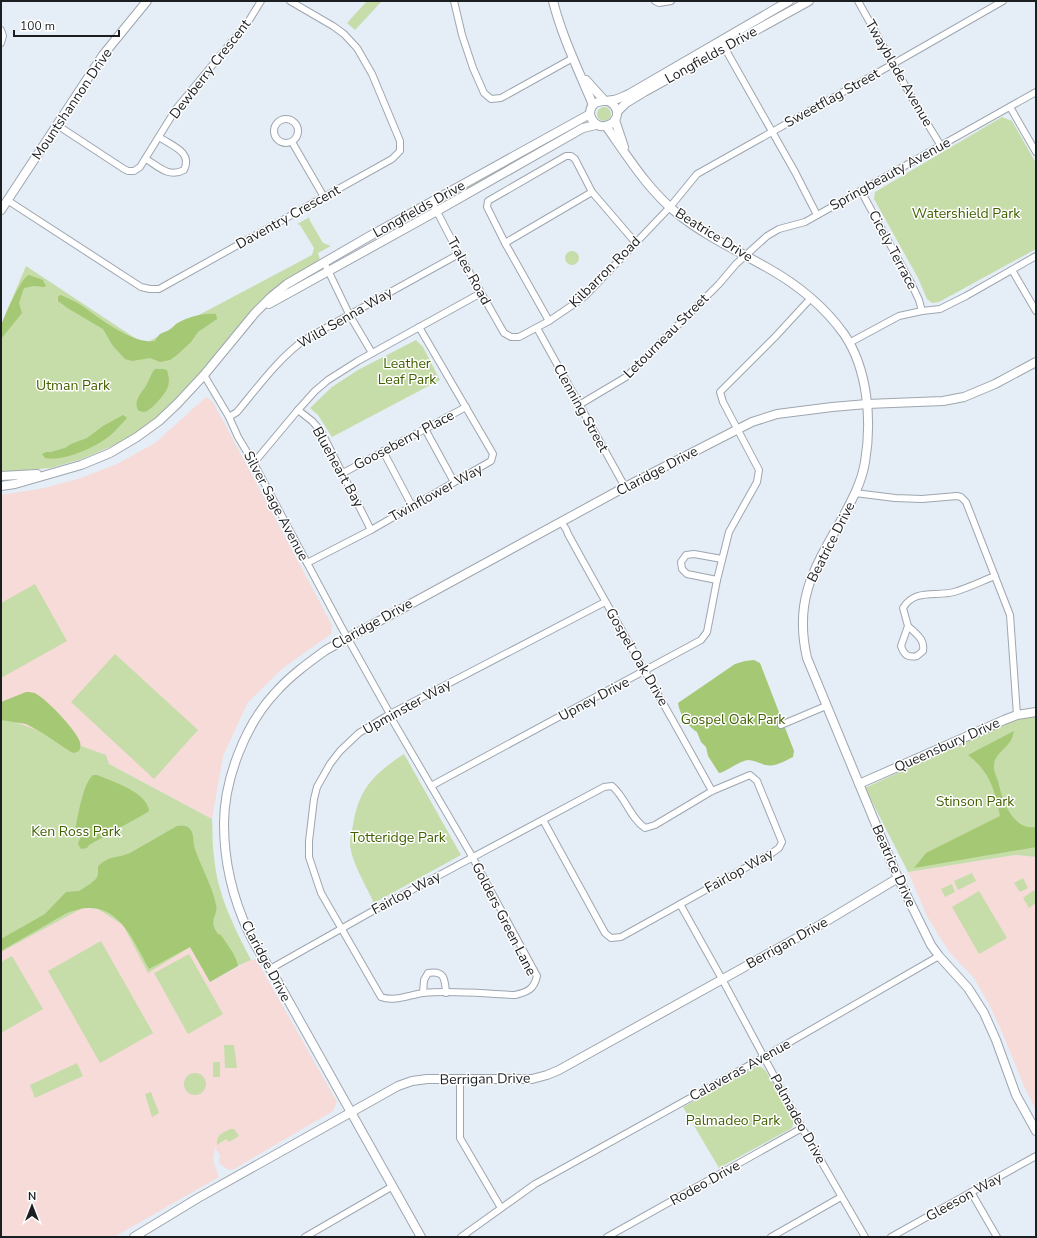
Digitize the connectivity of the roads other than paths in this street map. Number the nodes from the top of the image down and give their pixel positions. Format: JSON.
{"nodes":[{"id":1,"x":147,"y":1,"type":"edge"},
{"id":2,"x":261,"y":1,"type":"edge"},
{"id":3,"x":290,"y":1,"type":"edge"},
{"id":4,"x":454,"y":1,"type":"edge"},
{"id":5,"x":553,"y":1,"type":"edge"},
{"id":6,"x":655,"y":1,"type":"edge"},
{"id":7,"x":671,"y":1,"type":"edge"},
{"id":8,"x":789,"y":1,"type":"edge"},
{"id":9,"x":809,"y":1,"type":"edge"},
{"id":10,"x":858,"y":1,"type":"edge"},
{"id":11,"x":1003,"y":1,"type":"edge"},
{"id":12,"x":1,"y":30,"type":"edge"},
{"id":13,"x":1,"y":42,"type":"edge"},
{"id":14,"x":723,"y":44,"type":"junction"},
{"id":15,"x":573,"y":58,"type":"junction"},
{"id":16,"x":893,"y":64,"type":"junction"},
{"id":17,"x":579,"y":71,"type":"junction"},
{"id":18,"x":1036,"y":92,"type":"edge"},
{"id":19,"x":606,"y":100,"type":"junction"},
{"id":20,"x":593,"y":105,"type":"junction"},
{"id":21,"x":1010,"y":107,"type":"junction"},
{"id":22,"x":590,"y":114,"type":"junction"},
{"id":23,"x":616,"y":116,"type":"junction"},
{"id":24,"x":57,"y":125,"type":"junction"},
{"id":25,"x":596,"y":125,"type":"junction"},
{"id":26,"x":606,"y":126,"type":"junction"},
{"id":27,"x":772,"y":131,"type":"junction"},
{"id":28,"x":159,"y":137,"type":"junction"},
{"id":29,"x":292,"y":142,"type":"dead end"},
{"id":30,"x":941,"y":146,"type":"junction"},
{"id":31,"x":1036,"y":152,"type":"edge"},
{"id":32,"x":626,"y":154,"type":"junction"},
{"id":33,"x":146,"y":159,"type":"junction"},
{"id":34,"x":861,"y":191,"type":"junction"},
{"id":35,"x":592,"y":192,"type":"junction"},
{"id":36,"x":324,"y":197,"type":"junction"},
{"id":37,"x":7,"y":200,"type":"junction"},
{"id":38,"x":432,"y":202,"type":"junction"},
{"id":39,"x":670,"y":207,"type":"junction"},
{"id":40,"x":1,"y":210,"type":"edge"},
{"id":41,"x":437,"y":211,"type":"junction"},
{"id":42,"x":817,"y":215,"type":"junction"},
{"id":43,"x":636,"y":242,"type":"junction"},
{"id":44,"x":505,"y":243,"type":"junction"},
{"id":45,"x":459,"y":254,"type":"junction"},
{"id":46,"x":745,"y":256,"type":"junction"},
{"id":47,"x":1036,"y":256,"type":"edge"},
{"id":48,"x":324,"y":262,"type":"junction"},
{"id":49,"x":1012,"y":270,"type":"junction"},
{"id":50,"x":328,"y":271,"type":"junction"},
{"id":51,"x":481,"y":293,"type":"junction"},
{"id":52,"x":811,"y":298,"type":"junction"},
{"id":53,"x":922,"y":310,"type":"junction"},
{"id":54,"x":1036,"y":310,"type":"edge"},
{"id":55,"x":255,"y":313,"type":"junction"},
{"id":56,"x":349,"y":314,"type":"junction"},
{"id":57,"x":549,"y":321,"type":"junction"},
{"id":58,"x":419,"y":327,"type":"junction"},
{"id":59,"x":537,"y":328,"type":"junction"},
{"id":60,"x":511,"y":337,"type":"joint"},
{"id":61,"x":849,"y":343,"type":"junction"},
{"id":62,"x":372,"y":353,"type":"junction"},
{"id":63,"x":1036,"y":362,"type":"edge"},
{"id":64,"x":204,"y":375,"type":"junction"},
{"id":65,"x":867,"y":404,"type":"junction"},
{"id":66,"x":579,"y":405,"type":"junction"},
{"id":67,"x":466,"y":407,"type":"junction"},
{"id":68,"x":298,"y":410,"type":"junction"},
{"id":69,"x":229,"y":417,"type":"junction"},
{"id":70,"x":426,"y":429,"type":"junction"},
{"id":71,"x":736,"y":429,"type":"junction"},
{"id":72,"x":383,"y":451,"type":"junction"},
{"id":73,"x":253,"y":462,"type":"junction"},
{"id":74,"x":50,"y":473,"type":"junction"},
{"id":75,"x":343,"y":473,"type":"junction"},
{"id":76,"x":1,"y":476,"type":"edge"},
{"id":77,"x":454,"y":482,"type":"junction"},
{"id":78,"x":1,"y":486,"type":"edge"},
{"id":79,"x":625,"y":487,"type":"junction"},
{"id":80,"x":855,"y":493,"type":"junction"},
{"id":81,"x":412,"y":506,"type":"junction"},
{"id":82,"x":561,"y":522,"type":"junction"},
{"id":83,"x":371,"y":530,"type":"junction"},
{"id":84,"x":722,"y":559,"type":"junction"},
{"id":85,"x":307,"y":563,"type":"junction"},
{"id":86,"x":995,"y":576,"type":"junction"},
{"id":87,"x":717,"y":580,"type":"junction"},
{"id":88,"x":605,"y":602,"type":"junction"},
{"id":89,"x":908,"y":626,"type":"junction"},
{"id":90,"x":347,"y":638,"type":"junction"},
{"id":91,"x":645,"y":671,"type":"junction"},
{"id":92,"x":826,"y":706,"type":"junction"},
{"id":93,"x":1036,"y":712,"type":"edge"},
{"id":94,"x":390,"y":714,"type":"junction"},
{"id":95,"x":1017,"y":715,"type":"junction"},
{"id":96,"x":781,"y":725,"type":"dead end"},
{"id":97,"x":859,"y":784,"type":"junction"},
{"id":98,"x":431,"y":786,"type":"junction"},
{"id":99,"x":712,"y":792,"type":"junction"},
{"id":100,"x":543,"y":820,"type":"junction"},
{"id":101,"x":472,"y":858,"type":"junction"},
{"id":102,"x":898,"y":878,"type":"junction"},
{"id":103,"x":680,"y":904,"type":"junction"},
{"id":104,"x":341,"y":928,"type":"junction"},
{"id":105,"x":940,"y":956,"type":"junction"},
{"id":106,"x":270,"y":969,"type":"junction"},
{"id":107,"x":722,"y":979,"type":"junction"},
{"id":108,"x":423,"y":993,"type":"junction"},
{"id":109,"x":446,"y":993,"type":"junction"},
{"id":110,"x":764,"y":1057,"type":"junction"},
{"id":111,"x":460,"y":1079,"type":"junction"},
{"id":112,"x":350,"y":1112,"type":"junction"},
{"id":113,"x":802,"y":1128,"type":"junction"},
{"id":114,"x":1036,"y":1131,"type":"edge"},
{"id":115,"x":1036,"y":1156,"type":"edge"},
{"id":116,"x":393,"y":1186,"type":"junction"},
{"id":117,"x":972,"y":1192,"type":"junction"},
{"id":118,"x":841,"y":1197,"type":"junction"},
{"id":119,"x":501,"y":1208,"type":"junction"},
{"id":120,"x":134,"y":1237,"type":"edge"},
{"id":121,"x":305,"y":1237,"type":"edge"},
{"id":122,"x":421,"y":1237,"type":"edge"},
{"id":123,"x":461,"y":1237,"type":"edge"},
{"id":124,"x":607,"y":1237,"type":"edge"},
{"id":125,"x":771,"y":1237,"type":"edge"},
{"id":126,"x":865,"y":1237,"type":"edge"},
{"id":127,"x":891,"y":1237,"type":"edge"},
{"id":128,"x":997,"y":1237,"type":"edge"}],
"edges":[{"from":1,"to":24,"type":"street","name":"Mountshannon Drive"},
{"from":2,"to":28,"type":"street","name":"Dewberry Crescent"},
{"from":3,"to":36,"type":"street","name":"Daventry Crescent"},
{"from":4,"to":15,"type":"street"},
{"from":5,"to":15,"type":"street"},
{"from":6,"to":7,"type":"street"},
{"from":8,"to":14,"type":"street","name":"Longfields Drive"},
{"from":9,"to":14,"type":"street","name":"Longfields Drive"},
{"from":10,"to":16,"type":"street","name":"Twayblade Avenue"},
{"from":11,"to":16,"type":"street","name":"Sweetflag Street"},
{"from":12,"to":13,"type":"street"},
{"from":14,"to":19,"type":"street","name":"Longfields Drive"},
{"from":14,"to":23,"type":"street","name":"Longfields Drive"},
{"from":14,"to":27,"type":"street"},
{"from":15,"to":17,"type":"street"},
{"from":16,"to":27,"type":"street","name":"Sweetflag Street"},
{"from":16,"to":30,"type":"street","name":"Twayblade Avenue"},
{"from":17,"to":19,"type":"street"},
{"from":17,"to":20,"type":"street"},
{"from":18,"to":21,"type":"street","name":"Springbeauty Avenue"},
{"from":19,"to":20,"type":"street"},
{"from":19,"to":23,"type":"street"},
{"from":20,"to":22,"type":"street"},
{"from":21,"to":30,"type":"street","name":"Springbeauty Avenue"},
{"from":21,"to":31,"type":"street"},
{"from":22,"to":25,"type":"street"},
{"from":22,"to":38,"type":"street","name":"Longfields Drive"},
{"from":23,"to":26,"type":"street"},
{"from":23,"to":32,"type":"street","name":"Beatrice Drive"},
{"from":24,"to":33,"type":"street","name":"Dewberry Crescent"},
{"from":24,"to":37,"type":"street","name":"Mountshannon Drive"},
{"from":25,"to":26,"type":"street"},
{"from":25,"to":41,"type":"street","name":"Longfields Drive"},
{"from":26,"to":32,"type":"street","name":"Beatrice Drive"},
{"from":27,"to":39,"type":"street","name":"Sweetflag Street"},
{"from":27,"to":42,"type":"street"},
{"from":28,"to":33,"type":"street","name":"Dewberry Crescent"},
{"from":28,"to":33,"type":"street"},
{"from":29,"to":36,"type":"street"},
{"from":30,"to":34,"type":"street","name":"Springbeauty Avenue"},
{"from":32,"to":39,"type":"street","name":"Beatrice Drive"},
{"from":34,"to":42,"type":"street","name":"Springbeauty Avenue"},
{"from":34,"to":53,"type":"street","name":"Cicely Terrace"},
{"from":35,"to":43,"type":"street"},
{"from":35,"to":44,"type":"street"},
{"from":35,"to":44,"type":"street"},
{"from":36,"to":37,"type":"street","name":"Daventry Crescent"},
{"from":37,"to":40,"type":"street","name":"Mountshannon Drive"},
{"from":38,"to":41,"type":"street","name":"Tralee Road"},
{"from":38,"to":48,"type":"street","name":"Longfields Drive"},
{"from":39,"to":43,"type":"street","name":"Kilbarron Road"},
{"from":39,"to":46,"type":"street","name":"Beatrice Drive"},
{"from":41,"to":45,"type":"street","name":"Tralee Road"},
{"from":41,"to":50,"type":"street","name":"Longfields Drive"},
{"from":42,"to":46,"type":"street","name":"Springbeauty Avenue"},
{"from":43,"to":57,"type":"street","name":"Kilbarron Road"},
{"from":44,"to":57,"type":"street"},
{"from":45,"to":51,"type":"street","name":"Tralee Road"},
{"from":45,"to":56,"type":"street","name":"Wild Senna Way"},
{"from":46,"to":52,"type":"street","name":"Beatrice Drive"},
{"from":46,"to":66,"type":"street","name":"Letourneau Street"},
{"from":47,"to":49,"type":"street"},
{"from":48,"to":50,"type":"street"},
{"from":48,"to":55,"type":"street","name":"Longfields Drive"},
{"from":49,"to":53,"type":"street"},
{"from":49,"to":54,"type":"street"},
{"from":50,"to":55,"type":"street","name":"Longfields Drive"},
{"from":50,"to":56,"type":"street"},
{"from":51,"to":58,"type":"street"},
{"from":51,"to":60,"type":"street","name":"Tralee Road"},
{"from":52,"to":61,"type":"street","name":"Beatrice Drive"},
{"from":52,"to":71,"type":"street","name":"Upney Drive"},
{"from":53,"to":61,"type":"street"},
{"from":55,"to":64,"type":"street","name":"Longfields Drive"},
{"from":56,"to":62,"type":"street"},
{"from":56,"to":69,"type":"street","name":"Wild Senna Way"},
{"from":57,"to":59,"type":"street","name":"Kilbarron Road"},
{"from":58,"to":62,"type":"street"},
{"from":58,"to":67,"type":"street","name":"Twinflower Way"},
{"from":59,"to":60,"type":"street","name":"Kilbarron Road"},
{"from":59,"to":66,"type":"street","name":"Clenning Street"},
{"from":61,"to":65,"type":"street","name":"Beatrice Drive"},
{"from":62,"to":68,"type":"street"},
{"from":63,"to":65,"type":"street","name":"Claridge Drive"},
{"from":64,"to":69,"type":"street","name":"Silver Sage Avenue"},
{"from":64,"to":74,"type":"street","name":"Longfields Drive"},
{"from":65,"to":71,"type":"street","name":"Claridge Drive"},
{"from":65,"to":80,"type":"street","name":"Beatrice Drive"},
{"from":66,"to":79,"type":"street","name":"Clenning Street"},
{"from":67,"to":70,"type":"street","name":"Gooseberry Place"},
{"from":67,"to":77,"type":"street","name":"Twinflower Way"},
{"from":68,"to":73,"type":"street"},
{"from":68,"to":75,"type":"street","name":"Blueheart Bay"},
{"from":69,"to":73,"type":"street","name":"Silver Sage Avenue"},
{"from":70,"to":72,"type":"street","name":"Gooseberry Place"},
{"from":70,"to":77,"type":"street"},
{"from":71,"to":79,"type":"street","name":"Claridge Drive"},
{"from":71,"to":84,"type":"street","name":"Upney Drive"},
{"from":72,"to":75,"type":"street","name":"Gooseberry Place"},
{"from":72,"to":81,"type":"street"},
{"from":73,"to":85,"type":"street","name":"Silver Sage Avenue"},
{"from":74,"to":76,"type":"street","name":"Longfields Drive"},
{"from":74,"to":78,"type":"street","name":"Longfields Drive"},
{"from":75,"to":83,"type":"street","name":"Blueheart Bay"},
{"from":77,"to":81,"type":"street","name":"Twinflower Way"},
{"from":79,"to":82,"type":"street","name":"Claridge Drive"},
{"from":80,"to":86,"type":"street"},
{"from":80,"to":92,"type":"street","name":"Beatrice Drive"},
{"from":81,"to":83,"type":"street","name":"Twinflower Way"},
{"from":82,"to":88,"type":"street","name":"Gospel Oak Drive"},
{"from":82,"to":90,"type":"street","name":"Claridge Drive"},
{"from":83,"to":85,"type":"street","name":"Twinflower Way"},
{"from":84,"to":87,"type":"street","name":"Upney Drive"},
{"from":84,"to":87,"type":"street"},
{"from":85,"to":90,"type":"street","name":"Silver Sage Avenue"},
{"from":86,"to":89,"type":"street"},
{"from":86,"to":95,"type":"street"},
{"from":87,"to":91,"type":"street","name":"Upney Drive"},
{"from":88,"to":91,"type":"street","name":"Gospel Oak Drive"},
{"from":88,"to":94,"type":"street","name":"Upminster Way"},
{"from":89,"to":89,"type":"street"},
{"from":90,"to":94,"type":"street","name":"Silver Sage Avenue"},
{"from":90,"to":106,"type":"street","name":"Claridge Drive"},
{"from":91,"to":98,"type":"street","name":"Upney Drive"},
{"from":91,"to":99,"type":"street","name":"Gospel Oak Drive"},
{"from":92,"to":96,"type":"street"},
{"from":92,"to":97,"type":"street","name":"Beatrice Drive"},
{"from":93,"to":95,"type":"street","name":"Queensbury Drive"},
{"from":94,"to":98,"type":"street","name":"Golders Green Lane"},
{"from":94,"to":104,"type":"street","name":"Upminster Way"},
{"from":95,"to":97,"type":"street","name":"Queensbury Drive"},
{"from":97,"to":102,"type":"street","name":"Beatrice Drive"},
{"from":98,"to":101,"type":"street","name":"Golders Green Lane"},
{"from":99,"to":100,"type":"street","name":"Fairlop Way"},
{"from":99,"to":103,"type":"street","name":"Fairlop Way"},
{"from":100,"to":101,"type":"street","name":"Fairlop Way"},
{"from":100,"to":103,"type":"street","name":"Fairlop Way"},
{"from":101,"to":104,"type":"street","name":"Fairlop Way"},
{"from":101,"to":109,"type":"street","name":"Golders Green Lane"},
{"from":102,"to":105,"type":"street","name":"Beatrice Drive"},
{"from":102,"to":107,"type":"street","name":"Berrigan Drive"},
{"from":103,"to":107,"type":"street","name":"Palmadeo Drive"},
{"from":104,"to":106,"type":"street","name":"Fairlop Way"},
{"from":104,"to":108,"type":"street","name":"Golders Green Lane"},
{"from":105,"to":110,"type":"street","name":"Calaveras Avenue"},
{"from":105,"to":114,"type":"street","name":"Beatrice Drive"},
{"from":106,"to":112,"type":"street","name":"Claridge Drive"},
{"from":107,"to":110,"type":"street","name":"Palmadeo Drive"},
{"from":107,"to":111,"type":"street","name":"Berrigan Drive"},
{"from":108,"to":109,"type":"street","name":"Golders Green Lane"},
{"from":108,"to":109,"type":"street"},
{"from":110,"to":113,"type":"street","name":"Palmadeo Drive"},
{"from":110,"to":119,"type":"street","name":"Calaveras Avenue"},
{"from":111,"to":112,"type":"street","name":"Berrigan Drive"},
{"from":111,"to":119,"type":"street"},
{"from":112,"to":116,"type":"street","name":"Claridge Drive"},
{"from":112,"to":120,"type":"street","name":"Berrigan Drive"},
{"from":113,"to":118,"type":"street","name":"Palmadeo Drive"},
{"from":113,"to":124,"type":"street","name":"Rodeo Drive"},
{"from":115,"to":117,"type":"street","name":"Gleeson Way"},
{"from":116,"to":121,"type":"street"},
{"from":116,"to":122,"type":"street","name":"Claridge Drive"},
{"from":117,"to":127,"type":"street","name":"Gleeson Way"},
{"from":117,"to":128,"type":"street"},
{"from":118,"to":125,"type":"street"},
{"from":118,"to":126,"type":"street","name":"Palmadeo Drive"},
{"from":119,"to":123,"type":"street","name":"Calaveras Avenue"}]}
